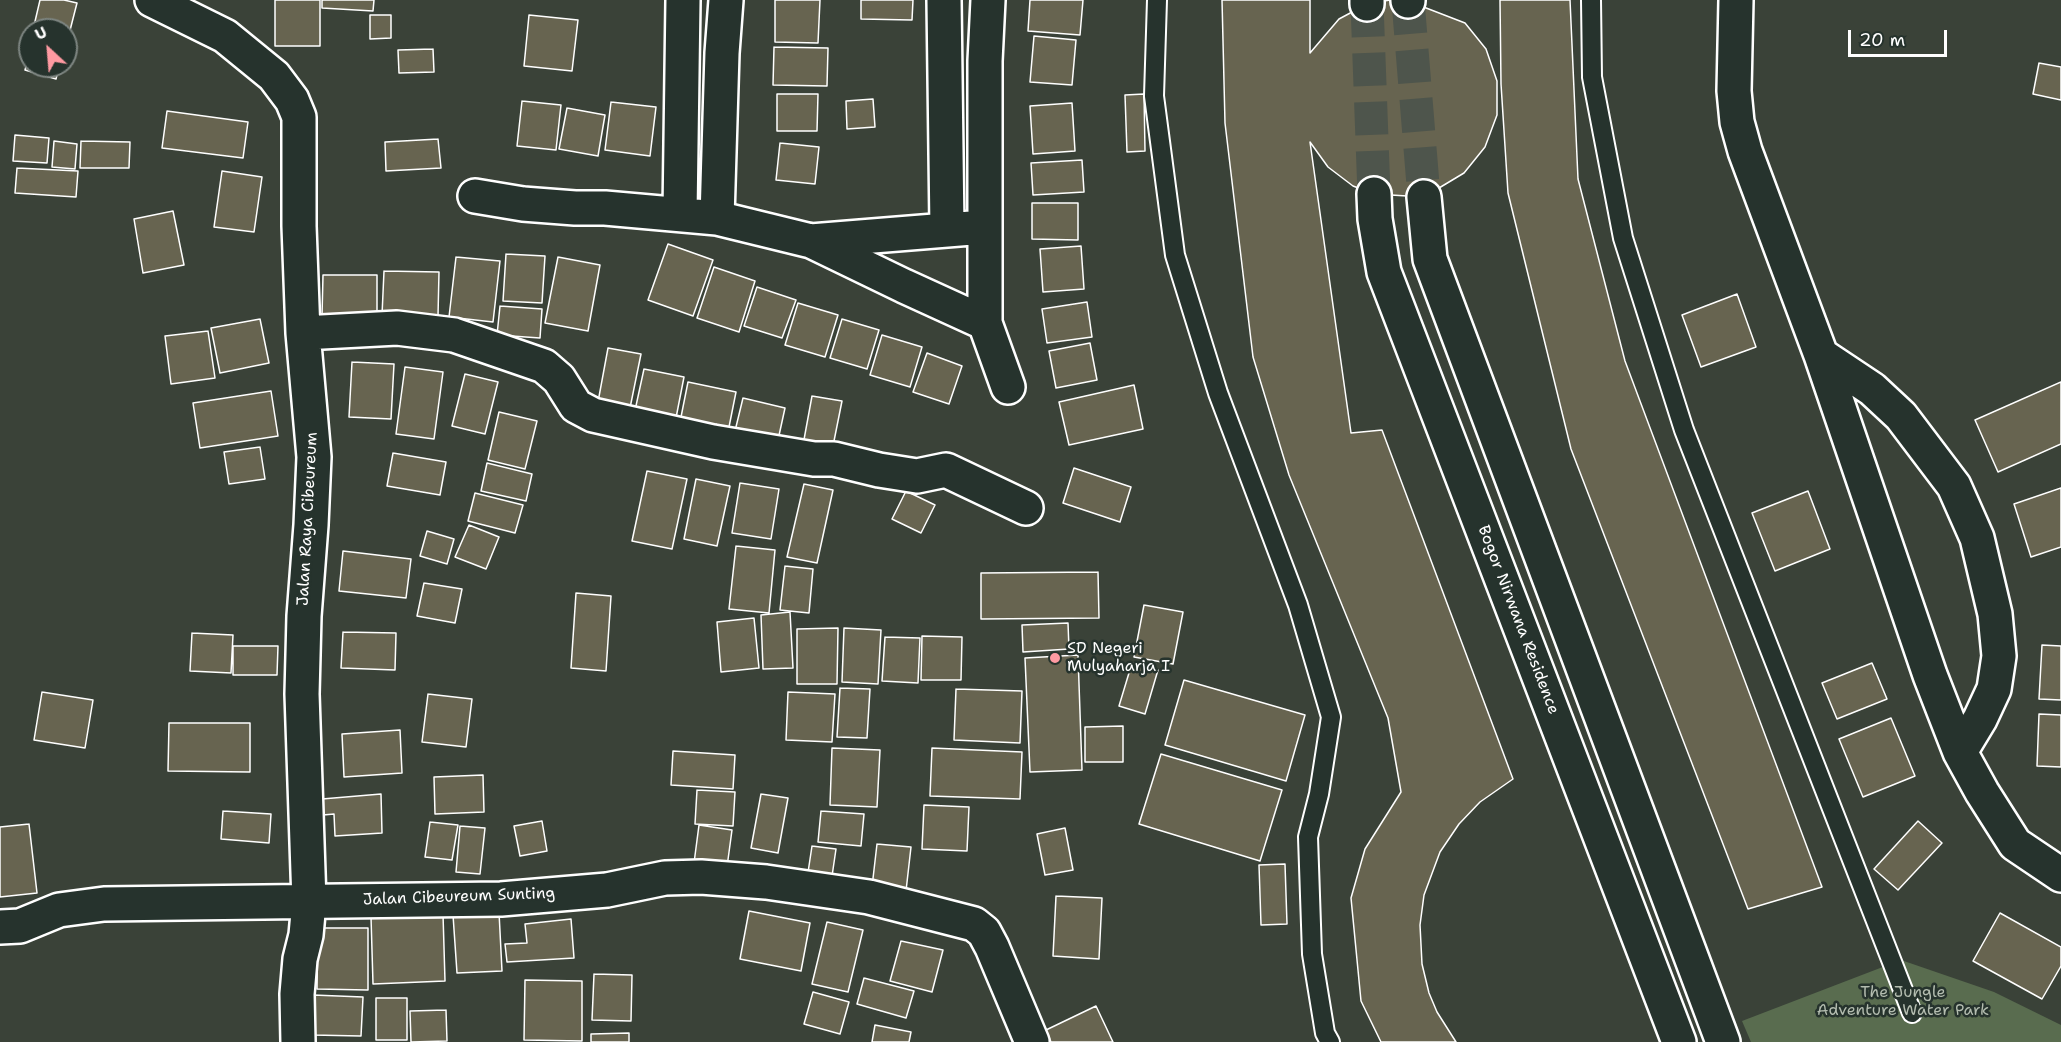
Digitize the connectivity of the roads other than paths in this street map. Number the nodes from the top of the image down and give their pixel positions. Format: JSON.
{"nodes":[{"id":1,"x":152,"y":0,"type":"edge"},
{"id":2,"x":683,"y":0,"type":"edge"},
{"id":3,"x":726,"y":0,"type":"edge"},
{"id":4,"x":944,"y":0,"type":"edge"},
{"id":5,"x":987,"y":0,"type":"edge"},
{"id":6,"x":1157,"y":0,"type":"edge"},
{"id":7,"x":1591,"y":0,"type":"edge"},
{"id":8,"x":1736,"y":0,"type":"edge"},
{"id":9,"x":1374,"y":194,"type":"tunnel mouth"},
{"id":10,"x":475,"y":196,"type":"dead end"},
{"id":11,"x":1424,"y":197,"type":"tunnel mouth"},
{"id":12,"x":680,"y":214,"type":"junction"},
{"id":13,"x":717,"y":218,"type":"junction"},
{"id":14,"x":984,"y":227,"type":"junction"},
{"id":15,"x":947,"y":229,"type":"junction"},
{"id":16,"x":811,"y":241,"type":"junction"},
{"id":17,"x":986,"y":323,"type":"junction"},
{"id":18,"x":303,"y":333,"type":"junction"},
{"id":19,"x":1821,"y":355,"type":"junction"},
{"id":20,"x":1008,"y":387,"type":"dead end"},
{"id":21,"x":1026,"y":508,"type":"dead end"},
{"id":22,"x":1960,"y":752,"type":"junction"},
{"id":23,"x":2061,"y":875,"type":"edge"},
{"id":24,"x":309,"y":902,"type":"junction"},
{"id":25,"x":0,"y":927,"type":"edge"},
{"id":26,"x":1912,"y":1013,"type":"dead end"},
{"id":27,"x":298,"y":1042,"type":"edge"},
{"id":28,"x":1032,"y":1042,"type":"edge"},
{"id":29,"x":1330,"y":1042,"type":"edge"},
{"id":30,"x":1679,"y":1042,"type":"edge"},
{"id":31,"x":1723,"y":1042,"type":"edge"}],
"edges":[{"from":1,"to":18,"type":"street","name":"Jalan Raya Cibeureum"},
{"from":2,"to":12,"type":"street"},
{"from":3,"to":13,"type":"street"},
{"from":4,"to":15,"type":"street"},
{"from":5,"to":14,"type":"street"},
{"from":6,"to":29,"type":"lane"},
{"from":7,"to":26,"type":"lane"},
{"from":8,"to":19,"type":"street"},
{"from":9,"to":30,"type":"street","name":"Bogor Nirwana Residence"},
{"from":10,"to":12,"type":"street"},
{"from":11,"to":31,"type":"street"},
{"from":12,"to":13,"type":"street"},
{"from":13,"to":16,"type":"street"},
{"from":14,"to":15,"type":"street"},
{"from":14,"to":17,"type":"street"},
{"from":15,"to":16,"type":"street"},
{"from":16,"to":17,"type":"street"},
{"from":17,"to":20,"type":"street"},
{"from":18,"to":21,"type":"street"},
{"from":18,"to":24,"type":"street","name":"Jalan Raya Cibeureum"},
{"from":19,"to":22,"type":"street"},
{"from":19,"to":22,"type":"street"},
{"from":22,"to":23,"type":"street"},
{"from":24,"to":25,"type":"street","name":"Jalan Cibeureum Sunting"},
{"from":24,"to":27,"type":"street","name":"Jalan Raya Cibeureum"},
{"from":24,"to":28,"type":"street","name":"Jalan Cibeureum Sunting"}]}
